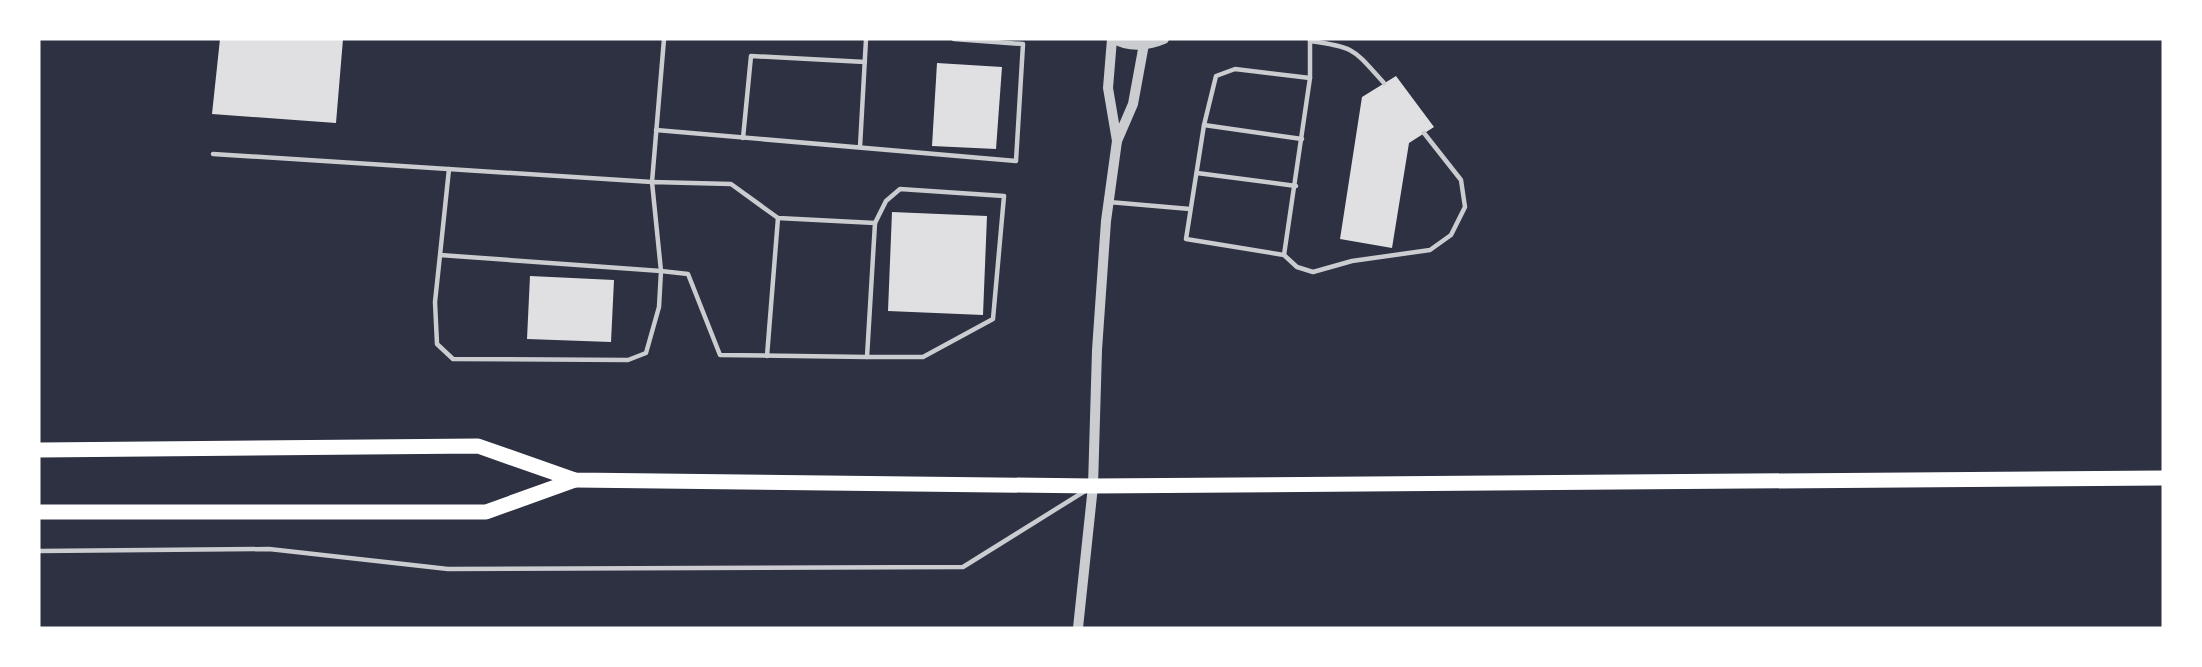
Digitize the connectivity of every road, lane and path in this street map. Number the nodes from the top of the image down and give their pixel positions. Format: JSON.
{"nodes":[{"id":1,"x":664,"y":39,"type":"edge"},
{"id":2,"x":866,"y":39,"type":"edge"},
{"id":3,"x":954,"y":39,"type":"edge"},
{"id":4,"x":1114,"y":39,"type":"edge"},
{"id":5,"x":1164,"y":39,"type":"edge"},
{"id":6,"x":1310,"y":40,"type":"edge"},
{"id":7,"x":1144,"y":44,"type":"junction"},
{"id":8,"x":865,"y":62,"type":"junction"},
{"id":9,"x":1310,"y":78,"type":"junction"},
{"id":10,"x":1384,"y":83,"type":"dead end"},
{"id":11,"x":1204,"y":125,"type":"junction"},
{"id":12,"x":656,"y":130,"type":"junction"},
{"id":13,"x":1424,"y":133,"type":"dead end"},
{"id":14,"x":743,"y":138,"type":"junction"},
{"id":15,"x":1302,"y":139,"type":"junction"},
{"id":16,"x":1117,"y":141,"type":"junction"},
{"id":17,"x":860,"y":147,"type":"junction"},
{"id":18,"x":213,"y":154,"type":"dead end"},
{"id":19,"x":448,"y":169,"type":"junction"},
{"id":20,"x":1197,"y":173,"type":"junction"},
{"id":21,"x":652,"y":182,"type":"junction"},
{"id":22,"x":1296,"y":186,"type":"junction"},
{"id":23,"x":1109,"y":202,"type":"junction"},
{"id":24,"x":1190,"y":209,"type":"junction"},
{"id":25,"x":778,"y":218,"type":"junction"},
{"id":26,"x":875,"y":223,"type":"junction"},
{"id":27,"x":440,"y":255,"type":"junction"},
{"id":28,"x":1284,"y":255,"type":"junction"},
{"id":29,"x":661,"y":271,"type":"junction"},
{"id":30,"x":766,"y":356,"type":"junction"},
{"id":31,"x":867,"y":357,"type":"junction"},
{"id":32,"x":39,"y":450,"type":"edge"},
{"id":33,"x":2163,"y":478,"type":"edge"},
{"id":34,"x":575,"y":480,"type":"junction"},
{"id":35,"x":1093,"y":486,"type":"junction"},
{"id":36,"x":39,"y":512,"type":"edge"},
{"id":37,"x":39,"y":550,"type":"edge"},
{"id":38,"x":1078,"y":628,"type":"edge"}],
"edges":[{"from":1,"to":12,"type":"lane"},
{"from":2,"to":8,"type":"lane"},
{"from":3,"to":17,"type":"lane"},
{"from":4,"to":7,"type":"street"},
{"from":4,"to":16,"type":"street"},
{"from":5,"to":7,"type":"street"},
{"from":6,"to":9,"type":"lane"},
{"from":6,"to":10,"type":"lane"},
{"from":7,"to":16,"type":"street"},
{"from":8,"to":14,"type":"lane"},
{"from":8,"to":17,"type":"lane"},
{"from":9,"to":11,"type":"lane"},
{"from":9,"to":15,"type":"lane"},
{"from":11,"to":15,"type":"lane"},
{"from":11,"to":20,"type":"lane"},
{"from":12,"to":14,"type":"lane"},
{"from":12,"to":21,"type":"lane"},
{"from":13,"to":28,"type":"lane"},
{"from":14,"to":17,"type":"lane"},
{"from":15,"to":22,"type":"lane"},
{"from":16,"to":23,"type":"street"},
{"from":18,"to":19,"type":"lane"},
{"from":19,"to":21,"type":"lane"},
{"from":19,"to":27,"type":"lane"},
{"from":20,"to":22,"type":"lane"},
{"from":20,"to":24,"type":"lane"},
{"from":21,"to":25,"type":"lane"},
{"from":21,"to":29,"type":"lane"},
{"from":22,"to":28,"type":"lane"},
{"from":23,"to":24,"type":"lane"},
{"from":23,"to":35,"type":"street"},
{"from":24,"to":28,"type":"lane"},
{"from":25,"to":26,"type":"lane"},
{"from":25,"to":30,"type":"lane"},
{"from":26,"to":31,"type":"lane"},
{"from":26,"to":31,"type":"lane"},
{"from":27,"to":29,"type":"lane"},
{"from":27,"to":29,"type":"lane"},
{"from":29,"to":30,"type":"lane"},
{"from":30,"to":31,"type":"lane"},
{"from":32,"to":34,"type":"main road"},
{"from":33,"to":35,"type":"main road"},
{"from":34,"to":35,"type":"main road"},
{"from":34,"to":36,"type":"main road"},
{"from":35,"to":37,"type":"lane"},
{"from":35,"to":38,"type":"street"}]}
